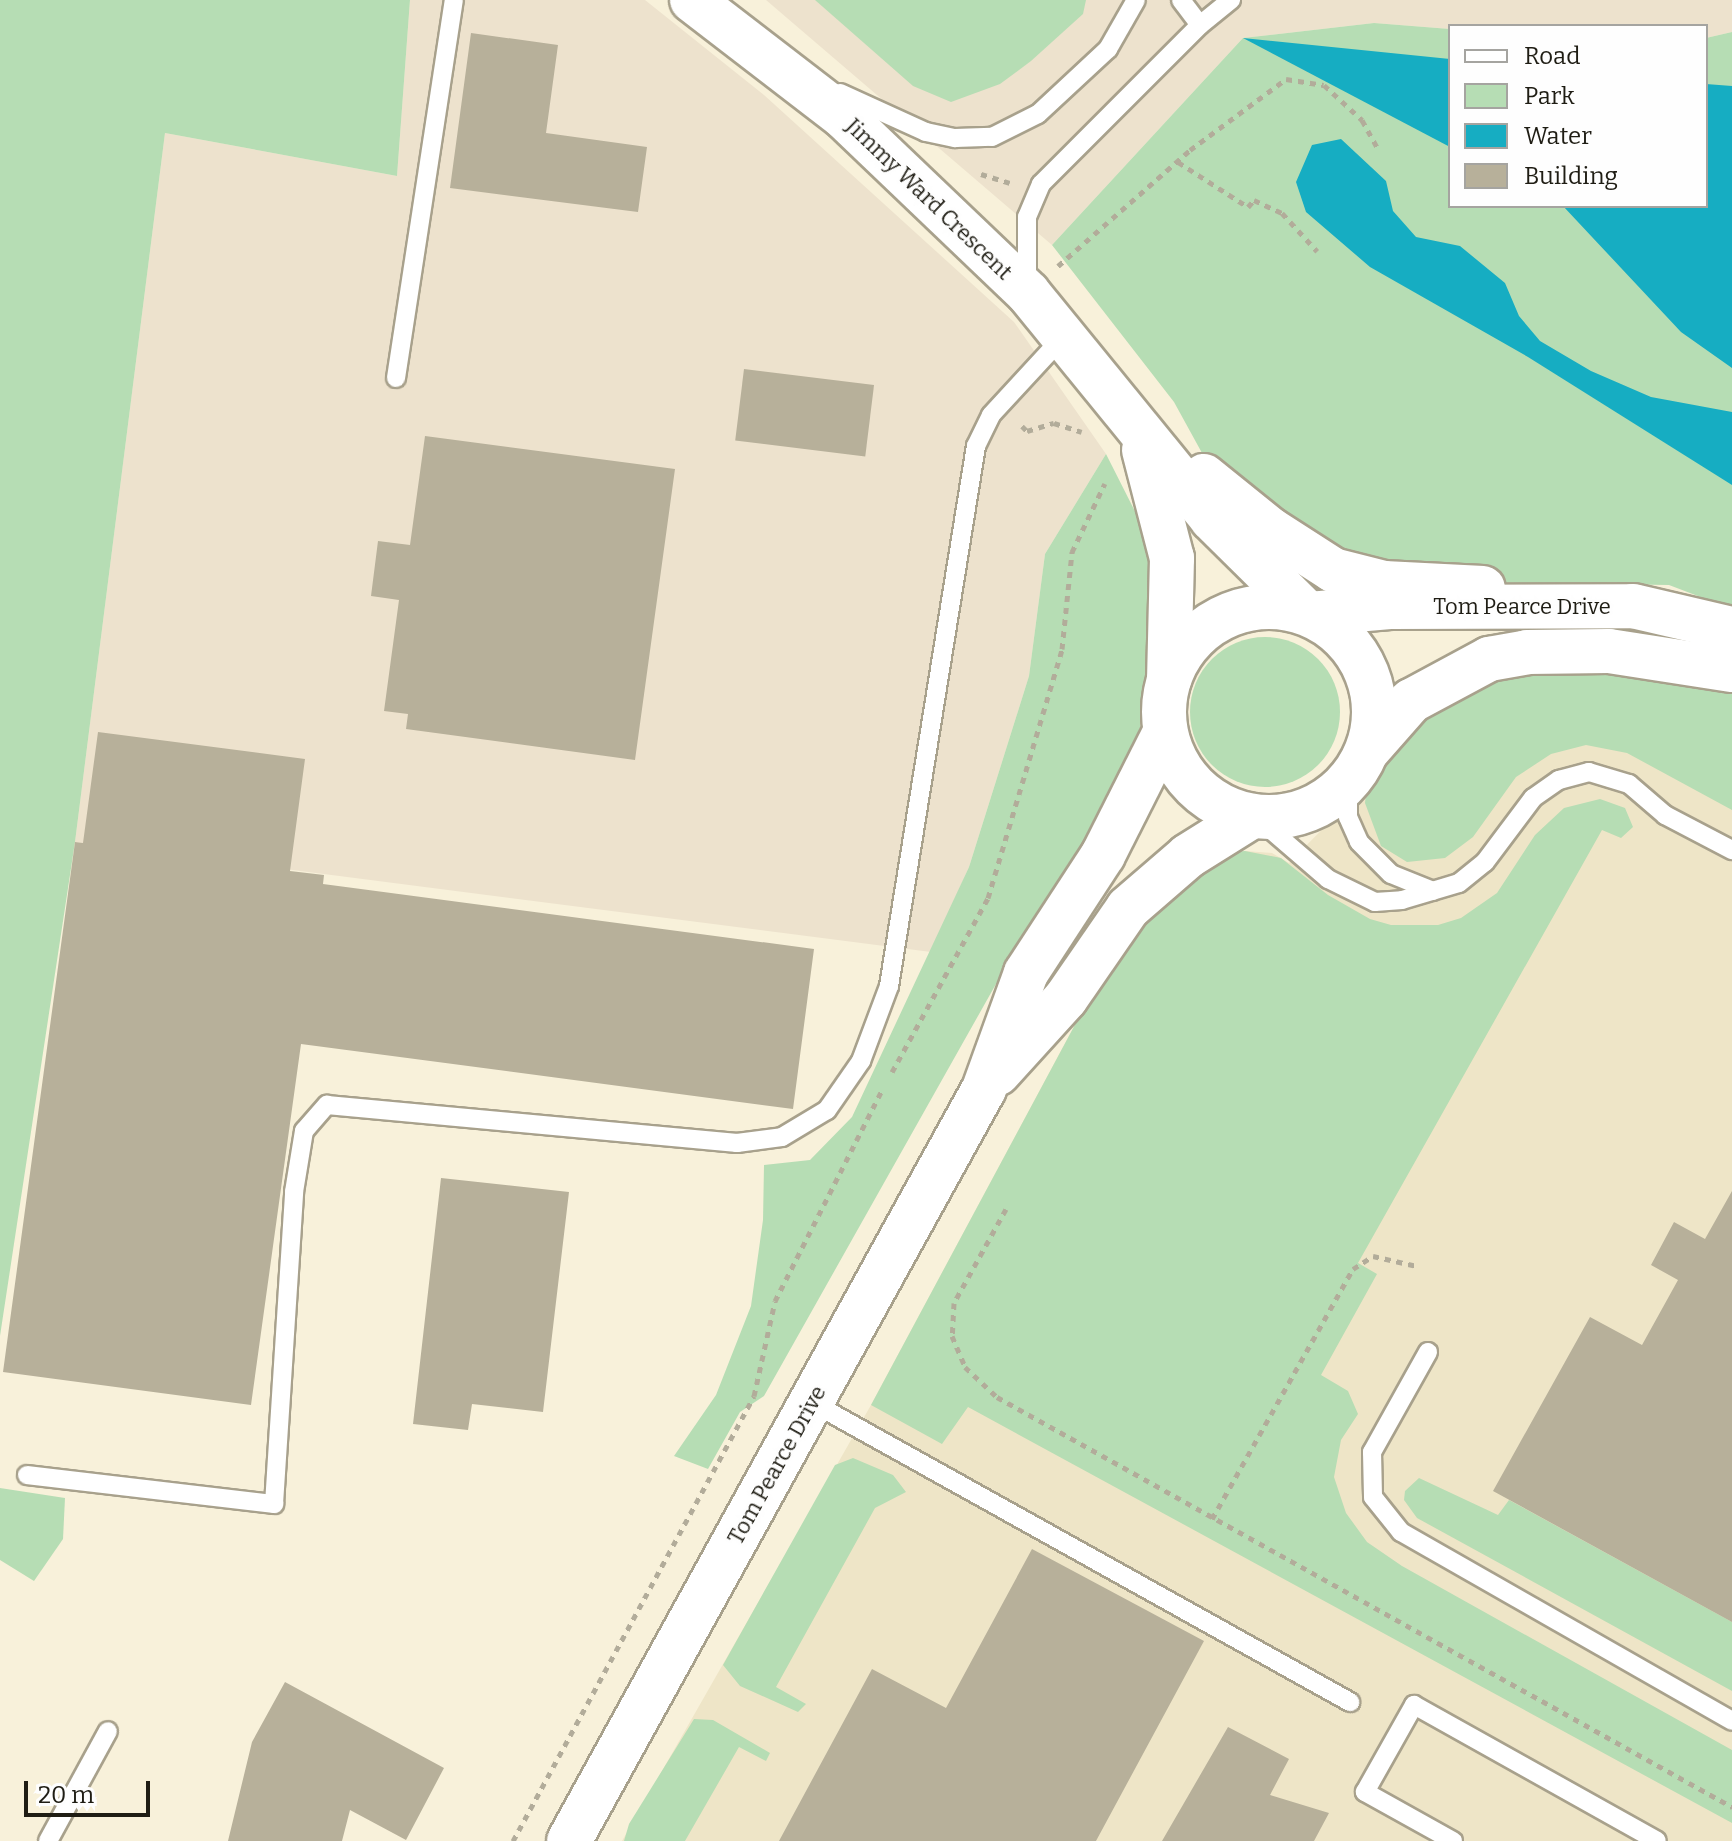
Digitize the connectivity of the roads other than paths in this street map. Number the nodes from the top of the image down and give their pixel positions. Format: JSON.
{"nodes":[{"id":1,"x":454,"y":0,"type":"edge"},
{"id":2,"x":692,"y":0,"type":"edge"},
{"id":3,"x":1136,"y":0,"type":"edge"},
{"id":4,"x":1181,"y":0,"type":"edge"},
{"id":5,"x":1231,"y":0,"type":"edge"},
{"id":6,"x":1200,"y":25,"type":"junction"},
{"id":7,"x":768,"y":60,"type":"junction"},
{"id":8,"x":1028,"y":293,"type":"junction"},
{"id":9,"x":1065,"y":335,"type":"junction"},
{"id":10,"x":396,"y":378,"type":"dead end"},
{"id":11,"x":1137,"y":429,"type":"junction"},
{"id":12,"x":1633,"y":606,"type":"junction"},
{"id":13,"x":1308,"y":614,"type":"junction"},
{"id":14,"x":1732,"y":629,"type":"edge"},
{"id":15,"x":1732,"y":670,"type":"edge"},
{"id":16,"x":1169,"y":679,"type":"junction"},
{"id":17,"x":1165,"y":732,"type":"junction"},
{"id":18,"x":1357,"y":768,"type":"junction"},
{"id":19,"x":1254,"y":816,"type":"junction"},
{"id":20,"x":1732,"y":850,"type":"edge"},
{"id":21,"x":1439,"y":891,"type":"junction"},
{"id":22,"x":984,"y":1089,"type":"junction"},
{"id":23,"x":1428,"y":1352,"type":"dead end"},
{"id":24,"x":813,"y":1403,"type":"junction"},
{"id":25,"x":27,"y":1475,"type":"dead end"},
{"id":26,"x":1350,"y":1702,"type":"dead end"},
{"id":27,"x":1732,"y":1721,"type":"edge"},
{"id":28,"x":108,"y":1731,"type":"dead end"},
{"id":29,"x":48,"y":1841,"type":"edge"},
{"id":30,"x":569,"y":1841,"type":"edge"},
{"id":31,"x":1453,"y":1841,"type":"edge"},
{"id":32,"x":1657,"y":1841,"type":"edge"}],
"edges":[{"from":1,"to":10,"type":"lane"},
{"from":2,"to":7,"type":"main road","name":"Jimmy Ward Crescent"},
{"from":3,"to":7,"type":"lane"},
{"from":4,"to":6,"type":"lane"},
{"from":5,"to":6,"type":"lane"},
{"from":6,"to":8,"type":"lane"},
{"from":7,"to":8,"type":"main road","name":"Jimmy Ward Crescent"},
{"from":8,"to":9,"type":"main road","name":"Jimmy Ward Crescent"},
{"from":9,"to":11,"type":"main road","name":"Jimmy Ward Crescent"},
{"from":9,"to":25,"type":"lane"},
{"from":11,"to":12,"type":"main road"},
{"from":11,"to":13,"type":"main road","name":"Jimmy Ward Crescent"},
{"from":11,"to":16,"type":"main road","name":"Jimmy Ward Crescent"},
{"from":12,"to":13,"type":"main road","name":"Tom Pearce Drive"},
{"from":12,"to":14,"type":"main road","name":"Tom Pearce Drive"},
{"from":13,"to":16,"type":"main road"},
{"from":13,"to":18,"type":"main road"},
{"from":15,"to":18,"type":"main road","name":"Tom Pearce Drive"},
{"from":16,"to":17,"type":"main road"},
{"from":17,"to":19,"type":"main road"},
{"from":17,"to":22,"type":"main road","name":"Tom Pearce Drive"},
{"from":18,"to":19,"type":"main road"},
{"from":18,"to":21,"type":"lane"},
{"from":19,"to":21,"type":"lane"},
{"from":19,"to":22,"type":"main road","name":"Tom Pearce Drive"},
{"from":20,"to":21,"type":"lane"},
{"from":22,"to":24,"type":"main road","name":"Tom Pearce Drive"},
{"from":23,"to":27,"type":"lane"},
{"from":24,"to":26,"type":"lane"},
{"from":24,"to":30,"type":"main road","name":"Tom Pearce Drive"},
{"from":28,"to":29,"type":"lane"},
{"from":31,"to":32,"type":"lane"}]}
